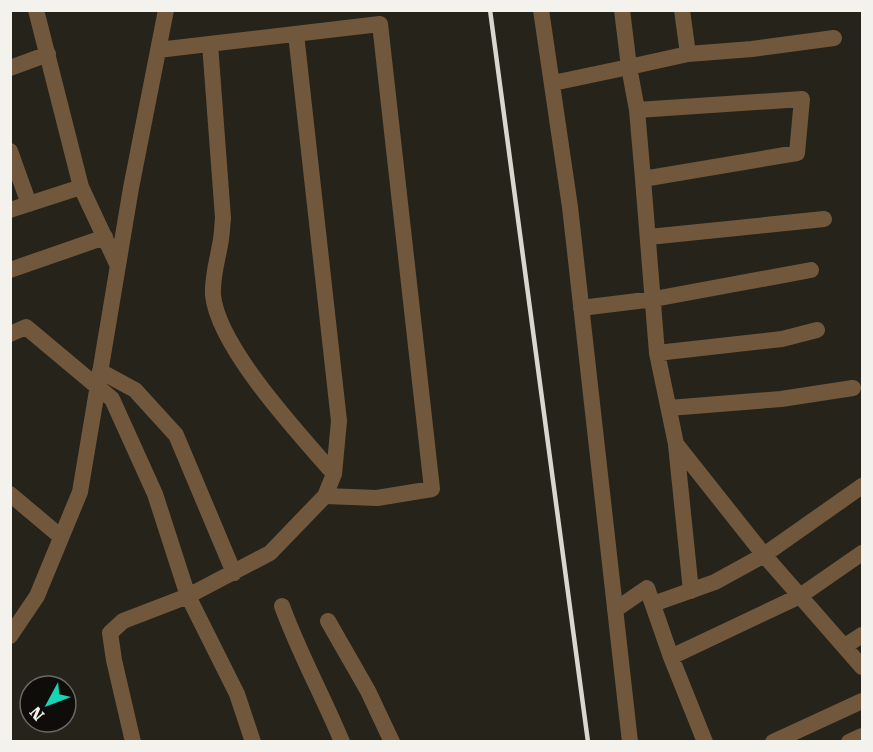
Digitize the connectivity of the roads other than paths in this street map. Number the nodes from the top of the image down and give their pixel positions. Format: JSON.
{"nodes":[{"id":1,"x":36,"y":10,"type":"edge"},
{"id":2,"x":166,"y":10,"type":"edge"},
{"id":3,"x":541,"y":10,"type":"edge"},
{"id":4,"x":622,"y":10,"type":"edge"},
{"id":5,"x":682,"y":10,"type":"edge"},
{"id":6,"x":296,"y":34,"type":"junction"},
{"id":7,"x":834,"y":38,"type":"dead end"},
{"id":8,"x":210,"y":44,"type":"junction"},
{"id":9,"x":158,"y":50,"type":"junction"},
{"id":10,"x":48,"y":54,"type":"junction"},
{"id":11,"x":688,"y":54,"type":"junction"},
{"id":12,"x":629,"y":67,"type":"junction"},
{"id":13,"x":10,"y":68,"type":"edge"},
{"id":14,"x":553,"y":83,"type":"junction"},
{"id":15,"x":638,"y":110,"type":"junction"},
{"id":16,"x":10,"y":151,"type":"edge"},
{"id":17,"x":643,"y":180,"type":"junction"},
{"id":18,"x":81,"y":187,"type":"junction"},
{"id":19,"x":29,"y":204,"type":"junction"},
{"id":20,"x":10,"y":210,"type":"edge"},
{"id":21,"x":824,"y":219,"type":"dead end"},
{"id":22,"x":105,"y":237,"type":"junction"},
{"id":23,"x":649,"y":237,"type":"junction"},
{"id":24,"x":118,"y":266,"type":"junction"},
{"id":25,"x":10,"y":270,"type":"edge"},
{"id":26,"x":811,"y":270,"type":"dead end"},
{"id":27,"x":654,"y":299,"type":"junction"},
{"id":28,"x":581,"y":308,"type":"junction"},
{"id":29,"x":817,"y":330,"type":"dead end"},
{"id":30,"x":10,"y":334,"type":"edge"},
{"id":31,"x":657,"y":353,"type":"junction"},
{"id":32,"x":99,"y":380,"type":"junction"},
{"id":33,"x":853,"y":388,"type":"dead end"},
{"id":34,"x":669,"y":408,"type":"junction"},
{"id":35,"x":676,"y":444,"type":"junction"},
{"id":36,"x":334,"y":474,"type":"junction"},
{"id":37,"x":862,"y":486,"type":"edge"},
{"id":38,"x":10,"y":494,"type":"edge"},
{"id":39,"x":325,"y":496,"type":"junction"},
{"id":40,"x":62,"y":537,"type":"junction"},
{"id":41,"x":862,"y":553,"type":"edge"},
{"id":42,"x":764,"y":555,"type":"junction"},
{"id":43,"x":234,"y":573,"type":"junction"},
{"id":44,"x":692,"y":591,"type":"junction"},
{"id":45,"x":188,"y":596,"type":"junction"},
{"id":46,"x":800,"y":596,"type":"junction"},
{"id":47,"x":653,"y":604,"type":"junction"},
{"id":48,"x":282,"y":606,"type":"dead end"},
{"id":49,"x":615,"y":610,"type":"junction"},
{"id":50,"x":328,"y":621,"type":"dead end"},
{"id":51,"x":862,"y":635,"type":"edge"},
{"id":52,"x":10,"y":636,"type":"edge"},
{"id":53,"x":845,"y":646,"type":"junction"},
{"id":54,"x":671,"y":657,"type":"junction"},
{"id":55,"x":862,"y":667,"type":"edge"},
{"id":56,"x":862,"y":700,"type":"edge"},
{"id":57,"x":862,"y":736,"type":"edge"},
{"id":58,"x":133,"y":741,"type":"edge"},
{"id":59,"x":253,"y":741,"type":"edge"},
{"id":60,"x":342,"y":741,"type":"edge"},
{"id":61,"x":392,"y":741,"type":"edge"},
{"id":62,"x":630,"y":741,"type":"edge"},
{"id":63,"x":705,"y":741,"type":"edge"},
{"id":64,"x":772,"y":741,"type":"edge"},
{"id":65,"x":849,"y":741,"type":"edge"}],
"edges":[{"from":1,"to":10,"type":"street"},
{"from":2,"to":9,"type":"street"},
{"from":3,"to":14,"type":"street"},
{"from":4,"to":12,"type":"street"},
{"from":5,"to":11,"type":"street"},
{"from":6,"to":8,"type":"street"},
{"from":6,"to":36,"type":"street"},
{"from":6,"to":39,"type":"street"},
{"from":7,"to":11,"type":"street"},
{"from":8,"to":9,"type":"street"},
{"from":8,"to":36,"type":"street"},
{"from":9,"to":24,"type":"street"},
{"from":10,"to":13,"type":"street"},
{"from":10,"to":18,"type":"street"},
{"from":11,"to":12,"type":"street"},
{"from":12,"to":14,"type":"street"},
{"from":12,"to":15,"type":"street"},
{"from":14,"to":28,"type":"street"},
{"from":15,"to":17,"type":"street"},
{"from":15,"to":17,"type":"street"},
{"from":16,"to":19,"type":"street"},
{"from":17,"to":23,"type":"street"},
{"from":18,"to":19,"type":"street"},
{"from":18,"to":22,"type":"street"},
{"from":19,"to":20,"type":"street"},
{"from":21,"to":23,"type":"street"},
{"from":22,"to":24,"type":"street"},
{"from":22,"to":25,"type":"street"},
{"from":23,"to":27,"type":"street"},
{"from":24,"to":32,"type":"street"},
{"from":26,"to":27,"type":"street"},
{"from":27,"to":28,"type":"street"},
{"from":27,"to":31,"type":"street"},
{"from":28,"to":49,"type":"street"},
{"from":29,"to":31,"type":"street"},
{"from":30,"to":32,"type":"street"},
{"from":31,"to":34,"type":"street"},
{"from":32,"to":40,"type":"street"},
{"from":32,"to":43,"type":"street"},
{"from":32,"to":45,"type":"street"},
{"from":33,"to":34,"type":"street"},
{"from":34,"to":35,"type":"street"},
{"from":35,"to":42,"type":"street"},
{"from":35,"to":44,"type":"street"},
{"from":36,"to":39,"type":"street"},
{"from":37,"to":42,"type":"street"},
{"from":38,"to":40,"type":"street"},
{"from":39,"to":43,"type":"street"},
{"from":40,"to":52,"type":"street"},
{"from":41,"to":46,"type":"street"},
{"from":42,"to":44,"type":"street"},
{"from":42,"to":46,"type":"street"},
{"from":43,"to":45,"type":"street"},
{"from":44,"to":47,"type":"street"},
{"from":45,"to":58,"type":"street"},
{"from":45,"to":59,"type":"street"},
{"from":46,"to":53,"type":"street"},
{"from":46,"to":54,"type":"street"},
{"from":47,"to":49,"type":"street"},
{"from":47,"to":54,"type":"street"},
{"from":48,"to":60,"type":"street"},
{"from":49,"to":62,"type":"street"},
{"from":50,"to":61,"type":"street"},
{"from":51,"to":53,"type":"street"},
{"from":53,"to":55,"type":"street"},
{"from":54,"to":63,"type":"street"},
{"from":56,"to":64,"type":"street"},
{"from":57,"to":65,"type":"street"}]}
